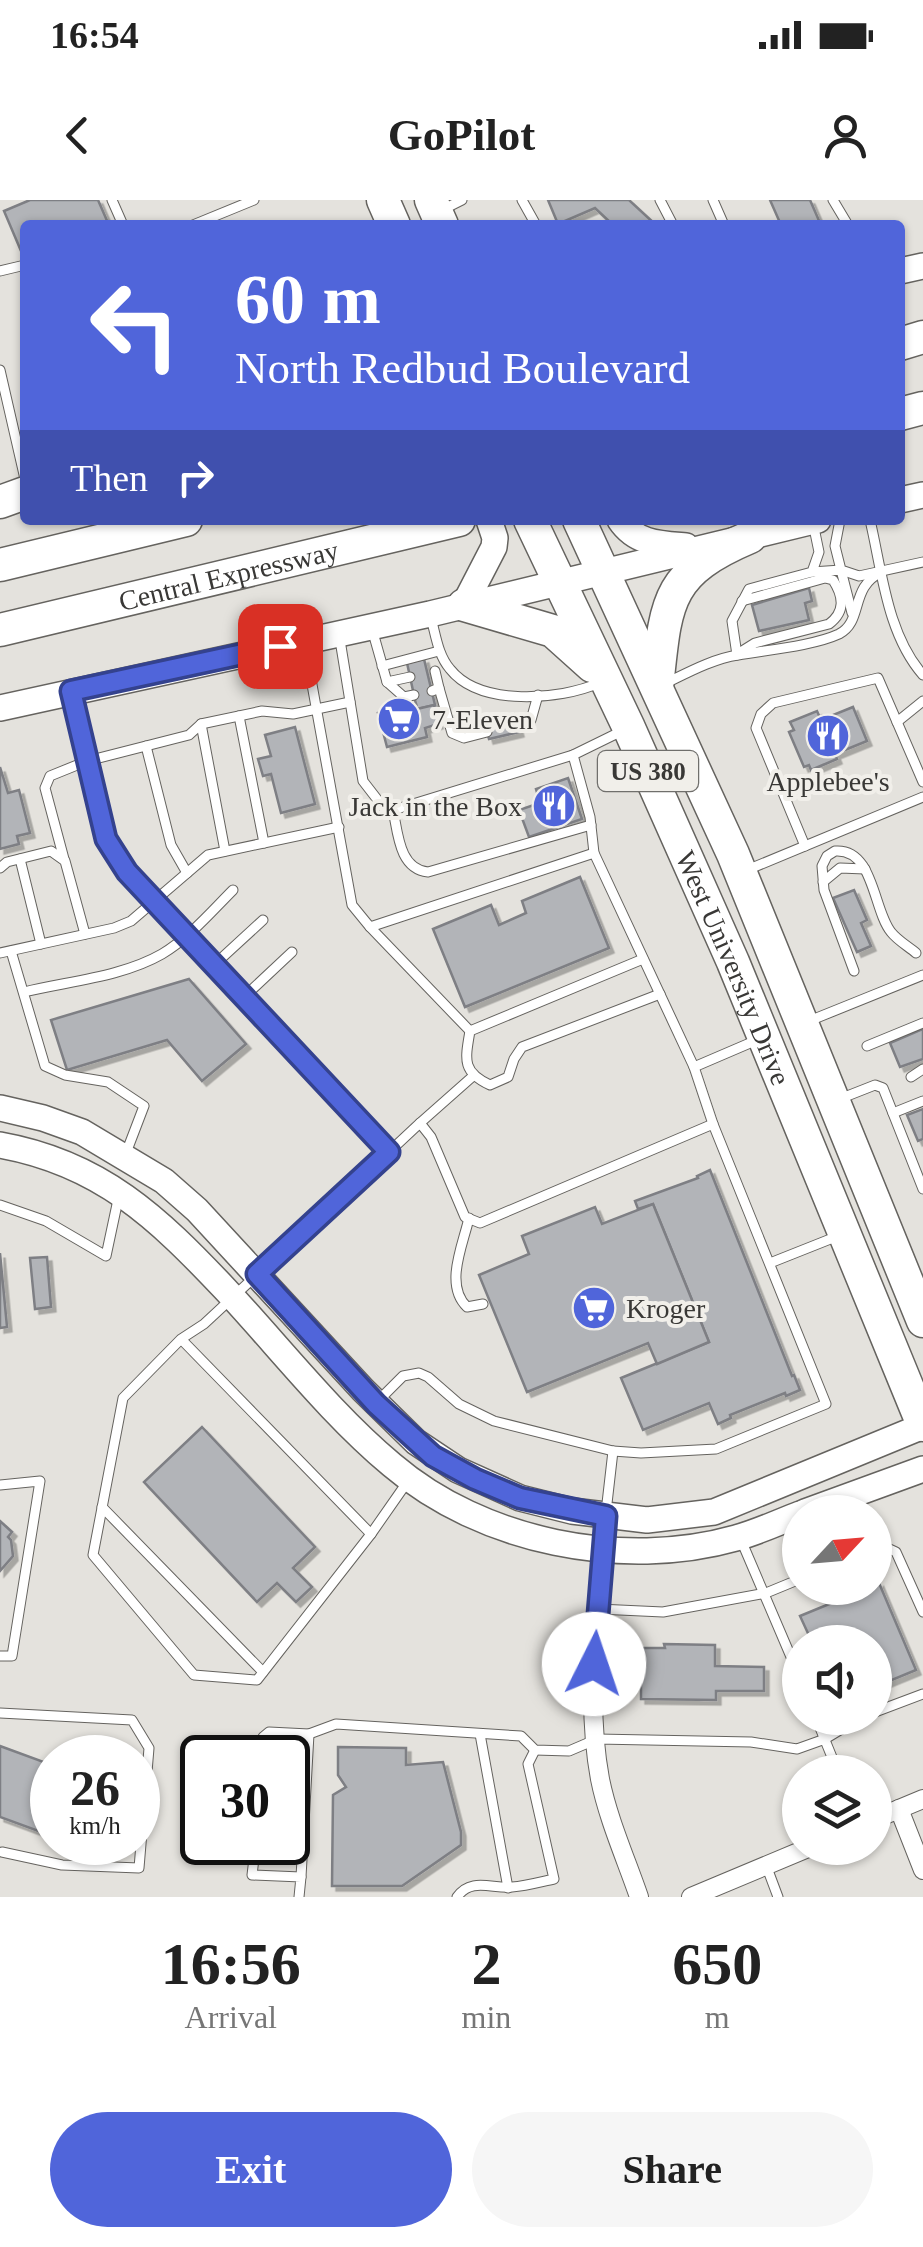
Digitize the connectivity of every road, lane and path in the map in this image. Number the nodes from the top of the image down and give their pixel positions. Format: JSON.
{"nodes":[{"id":1,"x":254,"y":200,"type":"edge"},
{"id":2,"x":205,"y":220,"type":"edge"},
{"id":3,"x":0,"y":370,"type":"edge"},
{"id":4,"x":20,"y":458,"type":"edge"},
{"id":5,"x":165,"y":525,"type":"edge"},
{"id":6,"x":437,"y":525,"type":"edge"},
{"id":7,"x":491,"y":525,"type":"edge"},
{"id":8,"x":532,"y":525,"type":"edge"},
{"id":9,"x":581,"y":525,"type":"edge"},
{"id":10,"x":625,"y":525,"type":"edge"},
{"id":11,"x":800,"y":525,"type":"edge"},
{"id":12,"x":816,"y":525,"type":"edge"},
{"id":13,"x":839,"y":525,"type":"edge"},
{"id":14,"x":871,"y":525,"type":"edge"},
{"id":15,"x":750,"y":537,"type":"junction"},
{"id":16,"x":704,"y":548,"type":"junction"},
{"id":17,"x":923,"y":562,"type":"edge"},
{"id":18,"x":0,"y":565,"type":"edge"},
{"id":19,"x":841,"y":570,"type":"junction"},
{"id":20,"x":603,"y":572,"type":"junction"},
{"id":21,"x":812,"y":572,"type":"junction"},
{"id":22,"x":882,"y":572,"type":"junction"},
{"id":23,"x":560,"y":582,"type":"junction"},
{"id":24,"x":742,"y":602,"type":"junction"},
{"id":25,"x":464,"y":605,"type":"junction"},
{"id":26,"x":430,"y":614,"type":"junction"},
{"id":27,"x":853,"y":616,"type":"junction"},
{"id":28,"x":371,"y":626,"type":"junction"},
{"id":29,"x":0,"y":630,"type":"edge"},
{"id":30,"x":339,"y":633,"type":"junction"},
{"id":31,"x":304,"y":641,"type":"junction"},
{"id":32,"x":439,"y":651,"type":"junction"},
{"id":33,"x":737,"y":655,"type":"junction"},
{"id":34,"x":382,"y":666,"type":"junction"},
{"id":35,"x":448,"y":668,"type":"junction"},
{"id":36,"x":923,"y":675,"type":"edge"},
{"id":37,"x":410,"y":677,"type":"dead end"},
{"id":38,"x":606,"y":680,"type":"junction"},
{"id":39,"x":387,"y":682,"type":"junction"},
{"id":40,"x":657,"y":687,"type":"junction"},
{"id":41,"x":71,"y":691,"type":"junction"},
{"id":42,"x":538,"y":694,"type":"junction"},
{"id":43,"x":414,"y":695,"type":"dead end"},
{"id":44,"x":923,"y":701,"type":"edge"},
{"id":45,"x":350,"y":702,"type":"junction"},
{"id":46,"x":0,"y":708,"type":"edge"},
{"id":47,"x":316,"y":708,"type":"junction"},
{"id":48,"x":240,"y":716,"type":"junction"},
{"id":49,"x":897,"y":722,"type":"junction"},
{"id":50,"x":201,"y":724,"type":"junction"},
{"id":51,"x":517,"y":724,"type":"dead end"},
{"id":52,"x":629,"y":728,"type":"junction"},
{"id":53,"x":487,"y":732,"type":"dead end"},
{"id":54,"x":146,"y":746,"type":"junction"},
{"id":55,"x":573,"y":755,"type":"junction"},
{"id":56,"x":87,"y":761,"type":"junction"},
{"id":57,"x":923,"y":782,"type":"edge"},
{"id":58,"x":923,"y":797,"type":"edge"},
{"id":59,"x":392,"y":810,"type":"junction"},
{"id":60,"x":591,"y":825,"type":"junction"},
{"id":61,"x":338,"y":827,"type":"junction"},
{"id":62,"x":264,"y":843,"type":"junction"},
{"id":63,"x":804,"y":846,"type":"junction"},
{"id":64,"x":225,"y":852,"type":"junction"},
{"id":65,"x":594,"y":853,"type":"junction"},
{"id":66,"x":20,"y":858,"type":"junction"},
{"id":67,"x":64,"y":860,"type":"junction"},
{"id":68,"x":0,"y":868,"type":"edge"},
{"id":69,"x":865,"y":870,"type":"junction"},
{"id":70,"x":187,"y":873,"type":"junction"},
{"id":71,"x":740,"y":873,"type":"junction"},
{"id":72,"x":822,"y":882,"type":"junction"},
{"id":73,"x":234,"y":890,"type":"dead end"},
{"id":74,"x":154,"y":901,"type":"junction"},
{"id":75,"x":263,"y":920,"type":"dead end"},
{"id":76,"x":370,"y":927,"type":"junction"},
{"id":77,"x":85,"y":934,"type":"junction"},
{"id":78,"x":187,"y":936,"type":"junction"},
{"id":79,"x":41,"y":944,"type":"junction"},
{"id":80,"x":6,"y":952,"type":"edge"},
{"id":81,"x":292,"y":952,"type":"dead end"},
{"id":82,"x":916,"y":953,"type":"dead end"},
{"id":83,"x":643,"y":959,"type":"junction"},
{"id":84,"x":214,"y":964,"type":"junction"},
{"id":85,"x":854,"y":971,"type":"dead end"},
{"id":86,"x":923,"y":974,"type":"edge"},
{"id":87,"x":24,"y":992,"type":"junction"},
{"id":88,"x":660,"y":994,"type":"junction"},
{"id":89,"x":244,"y":997,"type":"junction"},
{"id":90,"x":923,"y":1023,"type":"edge"},
{"id":91,"x":470,"y":1031,"type":"junction"},
{"id":92,"x":784,"y":1031,"type":"junction"},
{"id":93,"x":868,"y":1046,"type":"dead end"},
{"id":94,"x":694,"y":1067,"type":"junction"},
{"id":95,"x":923,"y":1069,"type":"edge"},
{"id":96,"x":472,"y":1077,"type":"junction"},
{"id":97,"x":911,"y":1077,"type":"dead end"},
{"id":98,"x":835,"y":1101,"type":"junction"},
{"id":99,"x":923,"y":1101,"type":"edge"},
{"id":100,"x":0,"y":1108,"type":"edge"},
{"id":101,"x":893,"y":1113,"type":"junction"},
{"id":102,"x":420,"y":1123,"type":"junction"},
{"id":103,"x":713,"y":1124,"type":"junction"},
{"id":104,"x":0,"y":1145,"type":"edge"},
{"id":105,"x":389,"y":1152,"type":"junction"},
{"id":106,"x":125,"y":1156,"type":"junction"},
{"id":107,"x":923,"y":1189,"type":"edge"},
{"id":108,"x":120,"y":1192,"type":"junction"},
{"id":109,"x":0,"y":1204,"type":"edge"},
{"id":110,"x":469,"y":1218,"type":"junction"},
{"id":111,"x":845,"y":1233,"type":"junction"},
{"id":112,"x":770,"y":1264,"type":"junction"},
{"id":113,"x":257,"y":1274,"type":"junction"},
{"id":114,"x":232,"y":1297,"type":"junction"},
{"id":115,"x":483,"y":1304,"type":"dead end"},
{"id":116,"x":923,"y":1321,"type":"edge"},
{"id":117,"x":181,"y":1339,"type":"junction"},
{"id":118,"x":376,"y":1404,"type":"junction"},
{"id":119,"x":923,"y":1426,"type":"edge"},
{"id":120,"x":613,"y":1450,"type":"junction"},
{"id":121,"x":923,"y":1469,"type":"edge"},
{"id":122,"x":410,"y":1479,"type":"junction"},
{"id":123,"x":0,"y":1485,"type":"edge"},
{"id":124,"x":854,"y":1495,"type":"edge"},
{"id":125,"x":102,"y":1507,"type":"junction"},
{"id":126,"x":606,"y":1516,"type":"junction"},
{"id":127,"x":782,"y":1522,"type":"edge"},
{"id":128,"x":371,"y":1534,"type":"junction"},
{"id":129,"x":740,"y":1537,"type":"junction"},
{"id":130,"x":604,"y":1549,"type":"junction"},
{"id":131,"x":892,"y":1550,"type":"edge"},
{"id":132,"x":782,"y":1586,"type":"edge"},
{"id":133,"x":766,"y":1593,"type":"junction"},
{"id":134,"x":598,"y":1609,"type":"junction"},
{"id":135,"x":923,"y":1612,"type":"edge"},
{"id":136,"x":782,"y":1633,"type":"edge"},
{"id":137,"x":0,"y":1656,"type":"edge"},
{"id":138,"x":263,"y":1672,"type":"junction"},
{"id":139,"x":923,"y":1694,"type":"edge"},
{"id":140,"x":892,"y":1706,"type":"edge"},
{"id":141,"x":0,"y":1713,"type":"edge"},
{"id":142,"x":309,"y":1734,"type":"joint"},
{"id":143,"x":480,"y":1734,"type":"junction"},
{"id":144,"x":265,"y":1735,"type":"edge"},
{"id":145,"x":823,"y":1735,"type":"edge"},
{"id":146,"x":832,"y":1735,"type":"edge"},
{"id":147,"x":597,"y":1739,"type":"junction"},
{"id":148,"x":825,"y":1739,"type":"junction"},
{"id":149,"x":535,"y":1750,"type":"junction"},
{"id":150,"x":831,"y":1755,"type":"edge"},
{"id":151,"x":923,"y":1799,"type":"edge"},
{"id":152,"x":899,"y":1810,"type":"junction"},
{"id":153,"x":892,"y":1813,"type":"edge"},
{"id":154,"x":1,"y":1854,"type":"edge"},
{"id":155,"x":782,"y":1859,"type":"edge"},
{"id":156,"x":253,"y":1865,"type":"edge"},
{"id":157,"x":301,"y":1865,"type":"edge"},
{"id":158,"x":766,"y":1865,"type":"junction"},
{"id":159,"x":923,"y":1867,"type":"edge"},
{"id":160,"x":300,"y":1877,"type":"junction"},
{"id":161,"x":508,"y":1888,"type":"junction"},
{"id":162,"x":299,"y":1897,"type":"edge"},
{"id":163,"x":457,"y":1897,"type":"edge"},
{"id":164,"x":639,"y":1897,"type":"edge"},
{"id":165,"x":691,"y":1897,"type":"edge"},
{"id":166,"x":778,"y":1897,"type":"edge"}],
"edges":[{"from":1,"to":2,"type":"lane"},
{"from":3,"to":4,"type":"lane"},
{"from":5,"to":18,"type":"highway"},
{"from":6,"to":29,"type":"highway","name":"Central Expressway"},
{"from":7,"to":25,"type":"street"},
{"from":8,"to":23,"type":"highway","name":"West University Drive","number":"US 380"},
{"from":9,"to":20,"type":"highway","name":"West University Drive","number":"US 380"},
{"from":10,"to":16,"type":"street"},
{"from":11,"to":15,"type":"street"},
{"from":12,"to":21,"type":"lane"},
{"from":13,"to":19,"type":"lane"},
{"from":14,"to":22,"type":"lane"},
{"from":15,"to":16,"type":"street"},
{"from":15,"to":40,"type":"highway"},
{"from":16,"to":20,"type":"street"},
{"from":17,"to":22,"type":"lane"},
{"from":19,"to":21,"type":"lane"},
{"from":19,"to":22,"type":"lane"},
{"from":19,"to":27,"type":"lane"},
{"from":20,"to":23,"type":"street"},
{"from":20,"to":40,"type":"highway","name":"West University Drive","number":"US 380"},
{"from":21,"to":24,"type":"lane"},
{"from":22,"to":27,"type":"lane"},
{"from":22,"to":36,"type":"lane"},
{"from":23,"to":25,"type":"street"},
{"from":23,"to":38,"type":"highway","name":"West University Drive","number":"US 380"},
{"from":24,"to":33,"type":"lane"},
{"from":24,"to":33,"type":"lane"},
{"from":25,"to":26,"type":"street"},
{"from":25,"to":38,"type":"highway"},
{"from":26,"to":28,"type":"street"},
{"from":26,"to":32,"type":"lane"},
{"from":27,"to":33,"type":"lane"},
{"from":28,"to":30,"type":"street"},
{"from":28,"to":34,"type":"lane"},
{"from":30,"to":31,"type":"street"},
{"from":30,"to":45,"type":"lane"},
{"from":31,"to":41,"type":"street"},
{"from":31,"to":47,"type":"lane"},
{"from":32,"to":34,"type":"lane"},
{"from":32,"to":35,"type":"lane"},
{"from":33,"to":40,"type":"lane"},
{"from":34,"to":39,"type":"lane"},
{"from":35,"to":42,"type":"lane"},
{"from":35,"to":53,"type":"lane"},
{"from":37,"to":39,"type":"lane"},
{"from":38,"to":42,"type":"lane"},
{"from":38,"to":52,"type":"highway","name":"West University Drive","number":"US 380"},
{"from":39,"to":43,"type":"lane"},
{"from":40,"to":71,"type":"highway","name":"West University Drive","number":"US 380"},
{"from":41,"to":46,"type":"street"},
{"from":41,"to":56,"type":"lane"},
{"from":42,"to":51,"type":"lane"},
{"from":44,"to":49,"type":"lane"},
{"from":45,"to":47,"type":"lane"},
{"from":45,"to":59,"type":"lane"},
{"from":47,"to":48,"type":"lane"},
{"from":47,"to":61,"type":"lane"},
{"from":48,"to":50,"type":"lane"},
{"from":48,"to":62,"type":"lane"},
{"from":49,"to":57,"type":"lane"},
{"from":49,"to":63,"type":"lane"},
{"from":50,"to":54,"type":"lane"},
{"from":50,"to":64,"type":"lane"},
{"from":52,"to":55,"type":"lane"},
{"from":52,"to":92,"type":"highway","name":"West University Drive","number":"US 380"},
{"from":54,"to":56,"type":"lane"},
{"from":54,"to":70,"type":"lane"},
{"from":55,"to":59,"type":"lane"},
{"from":55,"to":60,"type":"lane"},
{"from":56,"to":67,"type":"lane"},
{"from":56,"to":74,"type":"lane"},
{"from":58,"to":63,"type":"lane"},
{"from":59,"to":60,"type":"lane"},
{"from":60,"to":65,"type":"lane"},
{"from":61,"to":62,"type":"lane"},
{"from":61,"to":76,"type":"lane"},
{"from":62,"to":64,"type":"lane"},
{"from":63,"to":71,"type":"lane"},
{"from":64,"to":70,"type":"lane"},
{"from":65,"to":76,"type":"lane"},
{"from":65,"to":83,"type":"lane"},
{"from":66,"to":67,"type":"lane"},
{"from":66,"to":68,"type":"lane"},
{"from":66,"to":79,"type":"lane"},
{"from":67,"to":77,"type":"lane"},
{"from":69,"to":72,"type":"lane"},
{"from":69,"to":72,"type":"lane"},
{"from":69,"to":82,"type":"lane"},
{"from":70,"to":74,"type":"lane"},
{"from":71,"to":92,"type":"highway","name":"West University Drive","number":"US 380"},
{"from":72,"to":85,"type":"lane"},
{"from":73,"to":78,"type":"lane"},
{"from":74,"to":77,"type":"lane"},
{"from":74,"to":78,"type":"lane"},
{"from":75,"to":84,"type":"lane"},
{"from":76,"to":91,"type":"lane"},
{"from":77,"to":79,"type":"lane"},
{"from":78,"to":84,"type":"lane"},
{"from":78,"to":87,"type":"lane"},
{"from":79,"to":80,"type":"lane"},
{"from":80,"to":87,"type":"lane"},
{"from":81,"to":89,"type":"lane"},
{"from":83,"to":88,"type":"lane"},
{"from":83,"to":91,"type":"lane"},
{"from":84,"to":89,"type":"lane"},
{"from":86,"to":92,"type":"lane"},
{"from":87,"to":106,"type":"lane"},
{"from":88,"to":94,"type":"lane"},
{"from":88,"to":96,"type":"lane"},
{"from":89,"to":105,"type":"lane"},
{"from":90,"to":93,"type":"lane"},
{"from":91,"to":96,"type":"lane"},
{"from":92,"to":94,"type":"lane"},
{"from":92,"to":98,"type":"highway","name":"West University Drive","number":"US 380"},
{"from":92,"to":111,"type":"highway","name":"West University Drive","number":"US 380"},
{"from":94,"to":103,"type":"lane"},
{"from":95,"to":97,"type":"lane"},
{"from":96,"to":102,"type":"lane"},
{"from":98,"to":101,"type":"lane"},
{"from":98,"to":116,"type":"highway","name":"West University Drive","number":"US 380"},
{"from":99,"to":101,"type":"lane"},
{"from":100,"to":106,"type":"street"},
{"from":101,"to":107,"type":"lane"},
{"from":102,"to":105,"type":"lane"},
{"from":102,"to":110,"type":"lane"},
{"from":103,"to":110,"type":"lane"},
{"from":103,"to":112,"type":"lane"},
{"from":104,"to":108,"type":"street"},
{"from":105,"to":113,"type":"lane"},
{"from":106,"to":113,"type":"street"},
{"from":108,"to":109,"type":"lane"},
{"from":108,"to":114,"type":"street"},
{"from":110,"to":115,"type":"lane"},
{"from":111,"to":112,"type":"lane"},
{"from":111,"to":119,"type":"highway","name":"West University Drive","number":"US 380"},
{"from":112,"to":120,"type":"lane"},
{"from":113,"to":114,"type":"lane"},
{"from":113,"to":118,"type":"street"},
{"from":114,"to":117,"type":"lane"},
{"from":114,"to":122,"type":"street"},
{"from":117,"to":125,"type":"lane"},
{"from":117,"to":128,"type":"lane"},
{"from":118,"to":120,"type":"lane"},
{"from":118,"to":126,"type":"street"},
{"from":119,"to":126,"type":"street"},
{"from":120,"to":126,"type":"lane"},
{"from":121,"to":124,"type":"street"},
{"from":122,"to":128,"type":"lane"},
{"from":122,"to":130,"type":"street"},
{"from":123,"to":137,"type":"lane"},
{"from":125,"to":138,"type":"lane"},
{"from":125,"to":138,"type":"lane"},
{"from":126,"to":130,"type":"street"},
{"from":127,"to":129,"type":"street"},
{"from":128,"to":138,"type":"lane"},
{"from":129,"to":130,"type":"street"},
{"from":129,"to":133,"type":"lane"},
{"from":130,"to":134,"type":"street"},
{"from":131,"to":135,"type":"lane"},
{"from":132,"to":133,"type":"lane"},
{"from":133,"to":134,"type":"lane"},
{"from":133,"to":136,"type":"lane"},
{"from":134,"to":147,"type":"street"},
{"from":139,"to":140,"type":"lane"},
{"from":141,"to":154,"type":"lane"},
{"from":142,"to":143,"type":"lane"},
{"from":142,"to":144,"type":"lane"},
{"from":143,"to":149,"type":"lane"},
{"from":143,"to":161,"type":"lane"},
{"from":145,"to":148,"type":"lane"},
{"from":146,"to":148,"type":"lane"},
{"from":147,"to":148,"type":"lane"},
{"from":147,"to":149,"type":"lane"},
{"from":147,"to":164,"type":"street"},
{"from":148,"to":150,"type":"lane"},
{"from":149,"to":161,"type":"lane"},
{"from":151,"to":152,"type":"street"},
{"from":152,"to":153,"type":"street"},
{"from":152,"to":159,"type":"street"},
{"from":155,"to":158,"type":"street"},
{"from":156,"to":160,"type":"lane"},
{"from":157,"to":160,"type":"lane"},
{"from":158,"to":165,"type":"street"},
{"from":158,"to":166,"type":"lane"},
{"from":160,"to":162,"type":"lane"},
{"from":161,"to":163,"type":"lane"}]}
